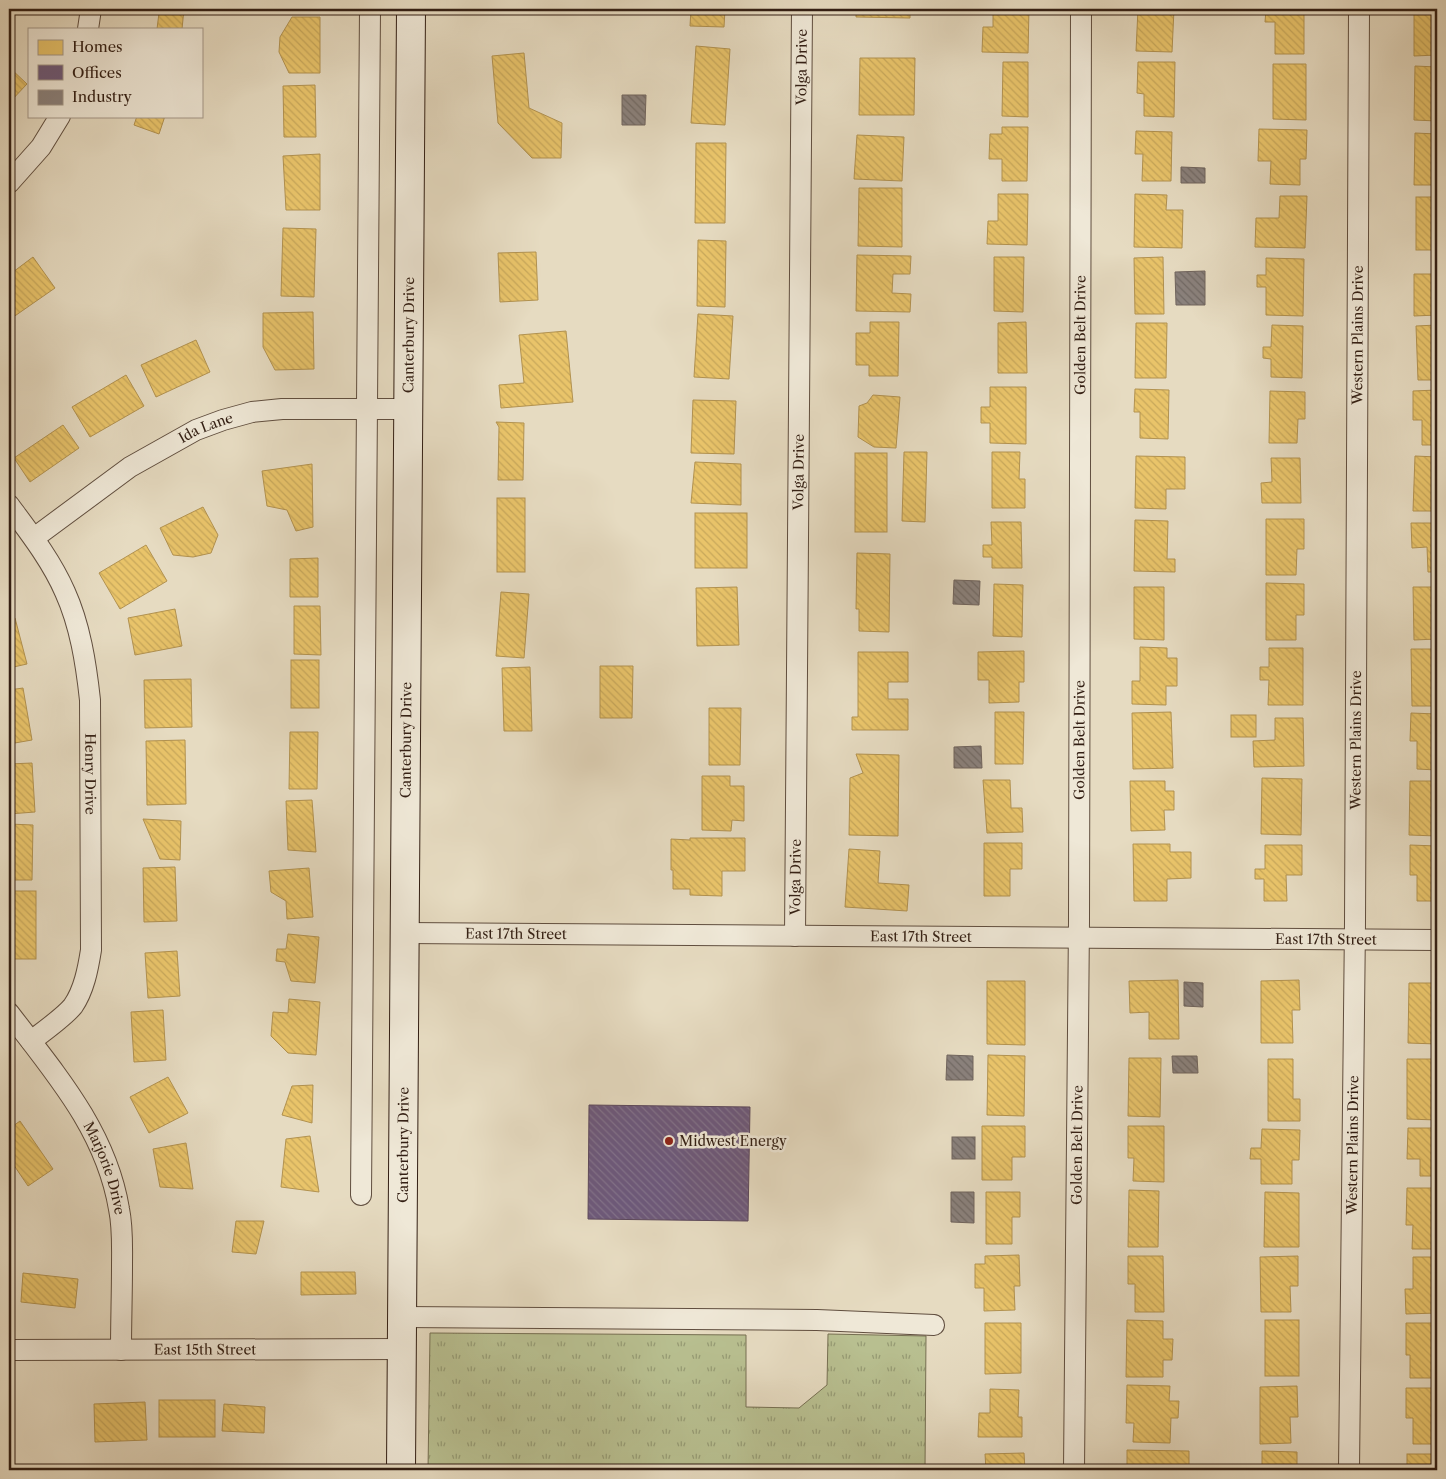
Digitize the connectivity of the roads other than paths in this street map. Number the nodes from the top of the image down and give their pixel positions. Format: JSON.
{"nodes":[{"id":1,"x":91,"y":9,"type":"edge"},
{"id":2,"x":370,"y":9,"type":"edge"},
{"id":3,"x":411,"y":9,"type":"edge"},
{"id":4,"x":802,"y":9,"type":"edge"},
{"id":5,"x":1081,"y":9,"type":"edge"},
{"id":6,"x":1359,"y":9,"type":"edge"},
{"id":7,"x":88,"y":28,"type":"edge"},
{"id":8,"x":59,"y":118,"type":"edge"},
{"id":9,"x":9,"y":183,"type":"edge"},
{"id":10,"x":367,"y":409,"type":"junction"},
{"id":11,"x":408,"y":409,"type":"junction"},
{"id":12,"x":9,"y":505,"type":"edge"},
{"id":13,"x":34,"y":538,"type":"junction"},
{"id":14,"x":405,"y":933,"type":"junction"},
{"id":15,"x":795,"y":936,"type":"junction"},
{"id":16,"x":1079,"y":938,"type":"junction"},
{"id":17,"x":1355,"y":940,"type":"junction"},
{"id":18,"x":1437,"y":940,"type":"edge"},
{"id":19,"x":9,"y":1012,"type":"edge"},
{"id":20,"x":31,"y":1041,"type":"junction"},
{"id":21,"x":361,"y":1195,"type":"dead end"},
{"id":22,"x":402,"y":1317,"type":"junction"},
{"id":23,"x":934,"y":1324,"type":"dead end"},
{"id":24,"x":402,"y":1349,"type":"junction"},
{"id":25,"x":9,"y":1350,"type":"edge"},
{"id":26,"x":122,"y":1350,"type":"junction"},
{"id":27,"x":401,"y":1470,"type":"edge"},
{"id":28,"x":1074,"y":1470,"type":"edge"},
{"id":29,"x":1349,"y":1470,"type":"edge"}],
"edges":[{"from":1,"to":7,"type":"street"},
{"from":2,"to":10,"type":"street"},
{"from":3,"to":11,"type":"main road","name":"Canterbury Drive"},
{"from":4,"to":15,"type":"street","name":"Volga Drive"},
{"from":5,"to":16,"type":"street","name":"Golden Belt Drive"},
{"from":6,"to":17,"type":"street","name":"Western Plains Drive"},
{"from":8,"to":9,"type":"street"},
{"from":10,"to":11,"type":"street","name":"Ida Lane"},
{"from":10,"to":13,"type":"street","name":"Ida Lane"},
{"from":10,"to":21,"type":"street"},
{"from":11,"to":14,"type":"main road","name":"Canterbury Drive"},
{"from":12,"to":13,"type":"street","name":"Henry Drive"},
{"from":13,"to":20,"type":"street","name":"Henry Drive"},
{"from":14,"to":15,"type":"street","name":"East 17th Street"},
{"from":14,"to":22,"type":"main road","name":"Canterbury Drive"},
{"from":15,"to":16,"type":"street","name":"East 17th Street"},
{"from":16,"to":17,"type":"street","name":"East 17th Street"},
{"from":16,"to":28,"type":"street","name":"Golden Belt Drive"},
{"from":17,"to":18,"type":"street","name":"East 17th Street"},
{"from":17,"to":29,"type":"street","name":"Western Plains Drive"},
{"from":19,"to":20,"type":"street","name":"Marjorie Drive"},
{"from":20,"to":26,"type":"street","name":"Marjorie Drive"},
{"from":22,"to":23,"type":"street"},
{"from":22,"to":24,"type":"main road","name":"Canterbury Drive"},
{"from":24,"to":26,"type":"street","name":"East 15th Street"},
{"from":24,"to":27,"type":"main road","name":"Canterbury Drive"},
{"from":25,"to":26,"type":"street","name":"East 15th Street"}]}
